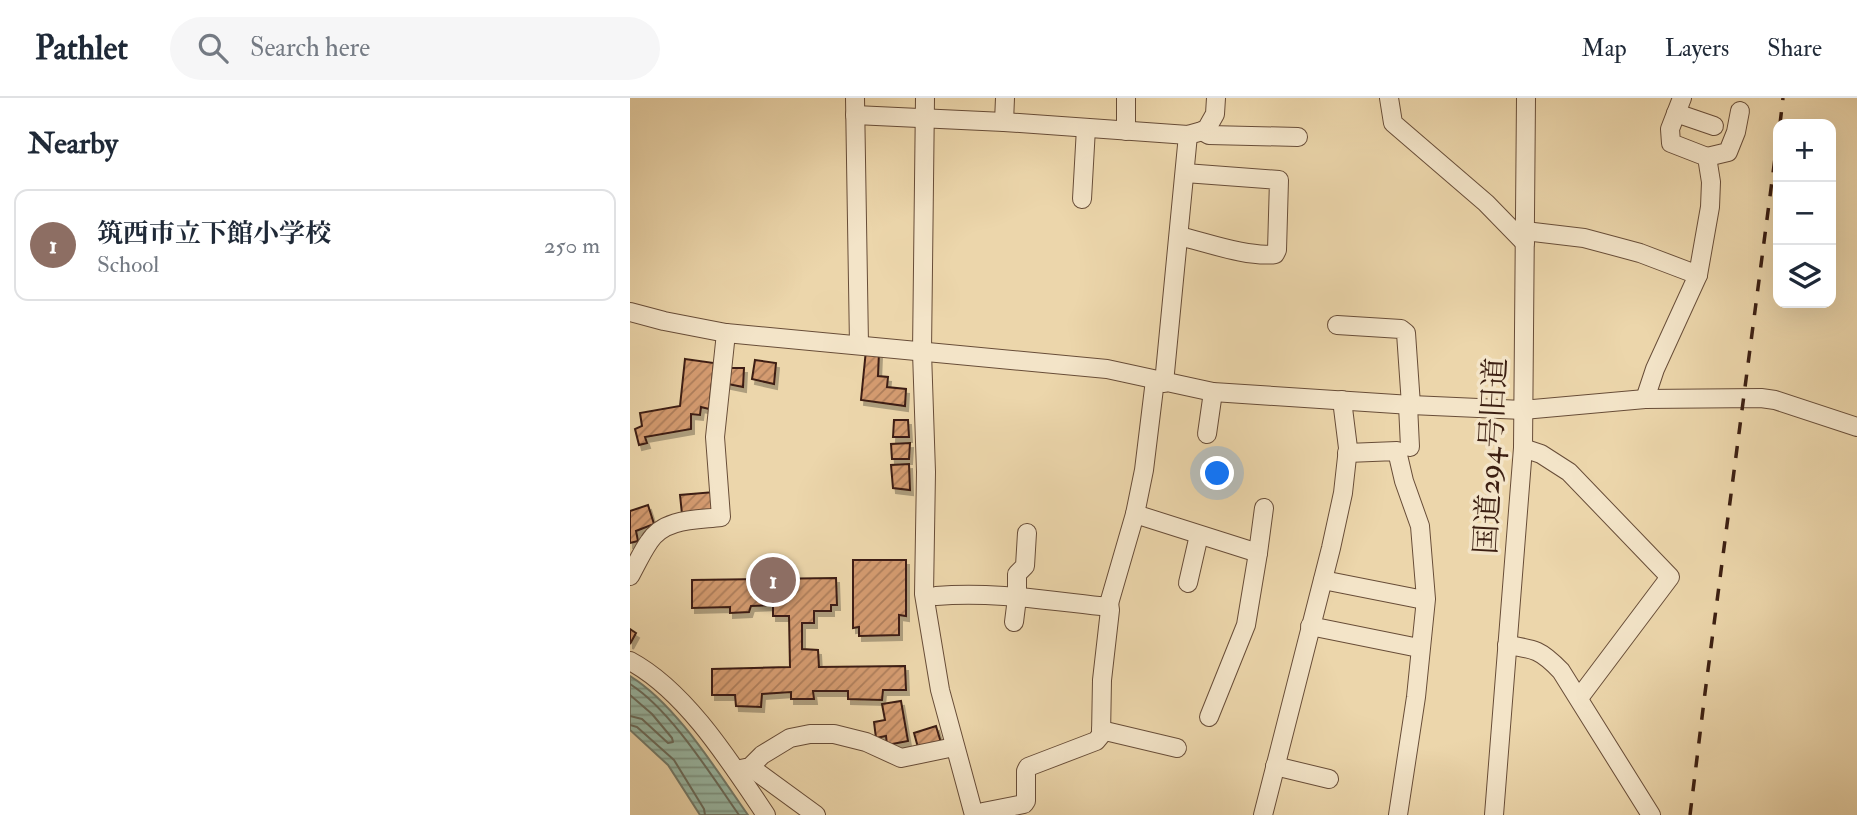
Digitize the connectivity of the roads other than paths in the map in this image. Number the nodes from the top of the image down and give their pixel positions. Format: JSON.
{"nodes":[{"id":1,"x":925,"y":98,"type":"edge"},
{"id":2,"x":1005,"y":98,"type":"edge"},
{"id":3,"x":1126,"y":98,"type":"edge"},
{"id":4,"x":1216,"y":98,"type":"edge"},
{"id":5,"x":1388,"y":98,"type":"edge"},
{"id":6,"x":1526,"y":98,"type":"edge"},
{"id":7,"x":855,"y":107,"type":"edge"},
{"id":8,"x":1740,"y":111,"type":"dead end"},
{"id":9,"x":1676,"y":113,"type":"edge"},
{"id":10,"x":924,"y":118,"type":"junction"},
{"id":11,"x":1004,"y":122,"type":"junction"},
{"id":12,"x":1714,"y":126,"type":"dead end"},
{"id":13,"x":1086,"y":128,"type":"junction"},
{"id":14,"x":1126,"y":131,"type":"junction"},
{"id":15,"x":1195,"y":133,"type":"junction"},
{"id":16,"x":1298,"y":137,"type":"dead end"},
{"id":17,"x":1707,"y":157,"type":"junction"},
{"id":18,"x":1185,"y":173,"type":"junction"},
{"id":19,"x":1082,"y":199,"type":"dead end"},
{"id":20,"x":1180,"y":236,"type":"junction"},
{"id":21,"x":1525,"y":237,"type":"junction"},
{"id":22,"x":1698,"y":275,"type":"junction"},
{"id":23,"x":630,"y":312,"type":"edge"},
{"id":24,"x":1337,"y":325,"type":"dead end"},
{"id":25,"x":726,"y":333,"type":"junction"},
{"id":26,"x":859,"y":345,"type":"junction"},
{"id":27,"x":922,"y":352,"type":"junction"},
{"id":28,"x":1159,"y":381,"type":"junction"},
{"id":29,"x":1213,"y":392,"type":"junction"},
{"id":30,"x":1645,"y":399,"type":"junction"},
{"id":31,"x":1342,"y":400,"type":"junction"},
{"id":32,"x":1410,"y":405,"type":"junction"},
{"id":33,"x":1523,"y":411,"type":"junction"},
{"id":34,"x":1857,"y":427,"type":"edge"},
{"id":35,"x":1207,"y":434,"type":"dead end"},
{"id":36,"x":1410,"y":447,"type":"dead end"},
{"id":37,"x":1523,"y":448,"type":"junction"},
{"id":38,"x":1348,"y":453,"type":"junction"},
{"id":39,"x":1264,"y":509,"type":"dead end"},
{"id":40,"x":1135,"y":514,"type":"junction"},
{"id":41,"x":1027,"y":533,"type":"dead end"},
{"id":42,"x":1199,"y":535,"type":"junction"},
{"id":43,"x":1258,"y":553,"type":"junction"},
{"id":44,"x":630,"y":576,"type":"edge"},
{"id":45,"x":1322,"y":580,"type":"junction"},
{"id":46,"x":1188,"y":583,"type":"dead end"},
{"id":47,"x":936,"y":596,"type":"dead end"},
{"id":48,"x":1017,"y":598,"type":"junction"},
{"id":49,"x":1419,"y":599,"type":"dead end"},
{"id":50,"x":1109,"y":603,"type":"junction"},
{"id":51,"x":1014,"y":622,"type":"dead end"},
{"id":52,"x":1310,"y":626,"type":"junction"},
{"id":53,"x":1507,"y":645,"type":"junction"},
{"id":54,"x":1414,"y":647,"type":"dead end"},
{"id":55,"x":630,"y":662,"type":"edge"},
{"id":56,"x":1578,"y":698,"type":"junction"},
{"id":57,"x":1209,"y":717,"type":"dead end"},
{"id":58,"x":1101,"y":730,"type":"junction"},
{"id":59,"x":954,"y":747,"type":"junction"},
{"id":60,"x":1177,"y":748,"type":"dead end"},
{"id":61,"x":1275,"y":766,"type":"junction"},
{"id":62,"x":743,"y":769,"type":"junction"},
{"id":63,"x":1329,"y":779,"type":"dead end"},
{"id":64,"x":979,"y":813,"type":"edge"},
{"id":65,"x":766,"y":815,"type":"edge"},
{"id":66,"x":816,"y":815,"type":"edge"},
{"id":67,"x":1263,"y":815,"type":"edge"},
{"id":68,"x":1398,"y":815,"type":"edge"},
{"id":69,"x":1494,"y":815,"type":"edge"},
{"id":70,"x":1651,"y":815,"type":"edge"}],
"edges":[{"from":1,"to":10,"type":"street"},
{"from":2,"to":11,"type":"street"},
{"from":3,"to":14,"type":"street"},
{"from":4,"to":15,"type":"street"},
{"from":5,"to":21,"type":"street"},
{"from":6,"to":21,"type":"street","name":"国道294号旧道"},
{"from":7,"to":10,"type":"street"},
{"from":7,"to":26,"type":"street"},
{"from":8,"to":17,"type":"street"},
{"from":9,"to":12,"type":"street"},
{"from":9,"to":17,"type":"street"},
{"from":10,"to":11,"type":"street"},
{"from":10,"to":27,"type":"street"},
{"from":11,"to":13,"type":"street"},
{"from":13,"to":14,"type":"street"},
{"from":13,"to":19,"type":"street"},
{"from":14,"to":15,"type":"street"},
{"from":15,"to":16,"type":"street"},
{"from":15,"to":18,"type":"street"},
{"from":17,"to":22,"type":"street"},
{"from":18,"to":20,"type":"street"},
{"from":18,"to":20,"type":"street"},
{"from":20,"to":28,"type":"street"},
{"from":21,"to":22,"type":"street"},
{"from":21,"to":33,"type":"street","name":"国道294号旧道"},
{"from":22,"to":30,"type":"street"},
{"from":23,"to":25,"type":"street"},
{"from":24,"to":32,"type":"street"},
{"from":25,"to":26,"type":"street"},
{"from":25,"to":44,"type":"street"},
{"from":26,"to":27,"type":"street"},
{"from":27,"to":28,"type":"street"},
{"from":27,"to":59,"type":"street"},
{"from":28,"to":29,"type":"street"},
{"from":28,"to":40,"type":"street"},
{"from":29,"to":31,"type":"street"},
{"from":29,"to":35,"type":"street"},
{"from":30,"to":33,"type":"street"},
{"from":30,"to":34,"type":"street"},
{"from":31,"to":32,"type":"street"},
{"from":31,"to":38,"type":"street"},
{"from":32,"to":33,"type":"street"},
{"from":32,"to":36,"type":"street"},
{"from":33,"to":37,"type":"street","name":"国道294号旧道"},
{"from":37,"to":53,"type":"street","name":"国道294号旧道"},
{"from":37,"to":56,"type":"street"},
{"from":38,"to":45,"type":"street"},
{"from":38,"to":68,"type":"street"},
{"from":39,"to":43,"type":"street"},
{"from":40,"to":42,"type":"street"},
{"from":40,"to":50,"type":"street"},
{"from":41,"to":48,"type":"street"},
{"from":42,"to":43,"type":"street"},
{"from":42,"to":46,"type":"street"},
{"from":43,"to":57,"type":"street"},
{"from":45,"to":49,"type":"street"},
{"from":45,"to":52,"type":"street"},
{"from":47,"to":48,"type":"street"},
{"from":48,"to":50,"type":"street"},
{"from":48,"to":51,"type":"street"},
{"from":50,"to":58,"type":"street"},
{"from":52,"to":54,"type":"street"},
{"from":52,"to":61,"type":"street"},
{"from":53,"to":56,"type":"street"},
{"from":53,"to":69,"type":"street","name":"国道294号旧道"},
{"from":55,"to":62,"type":"street"},
{"from":56,"to":70,"type":"street"},
{"from":58,"to":60,"type":"street"},
{"from":58,"to":64,"type":"street"},
{"from":59,"to":62,"type":"street"},
{"from":59,"to":64,"type":"street"},
{"from":61,"to":63,"type":"street"},
{"from":61,"to":67,"type":"street"},
{"from":62,"to":65,"type":"street"},
{"from":62,"to":66,"type":"street"}]}
